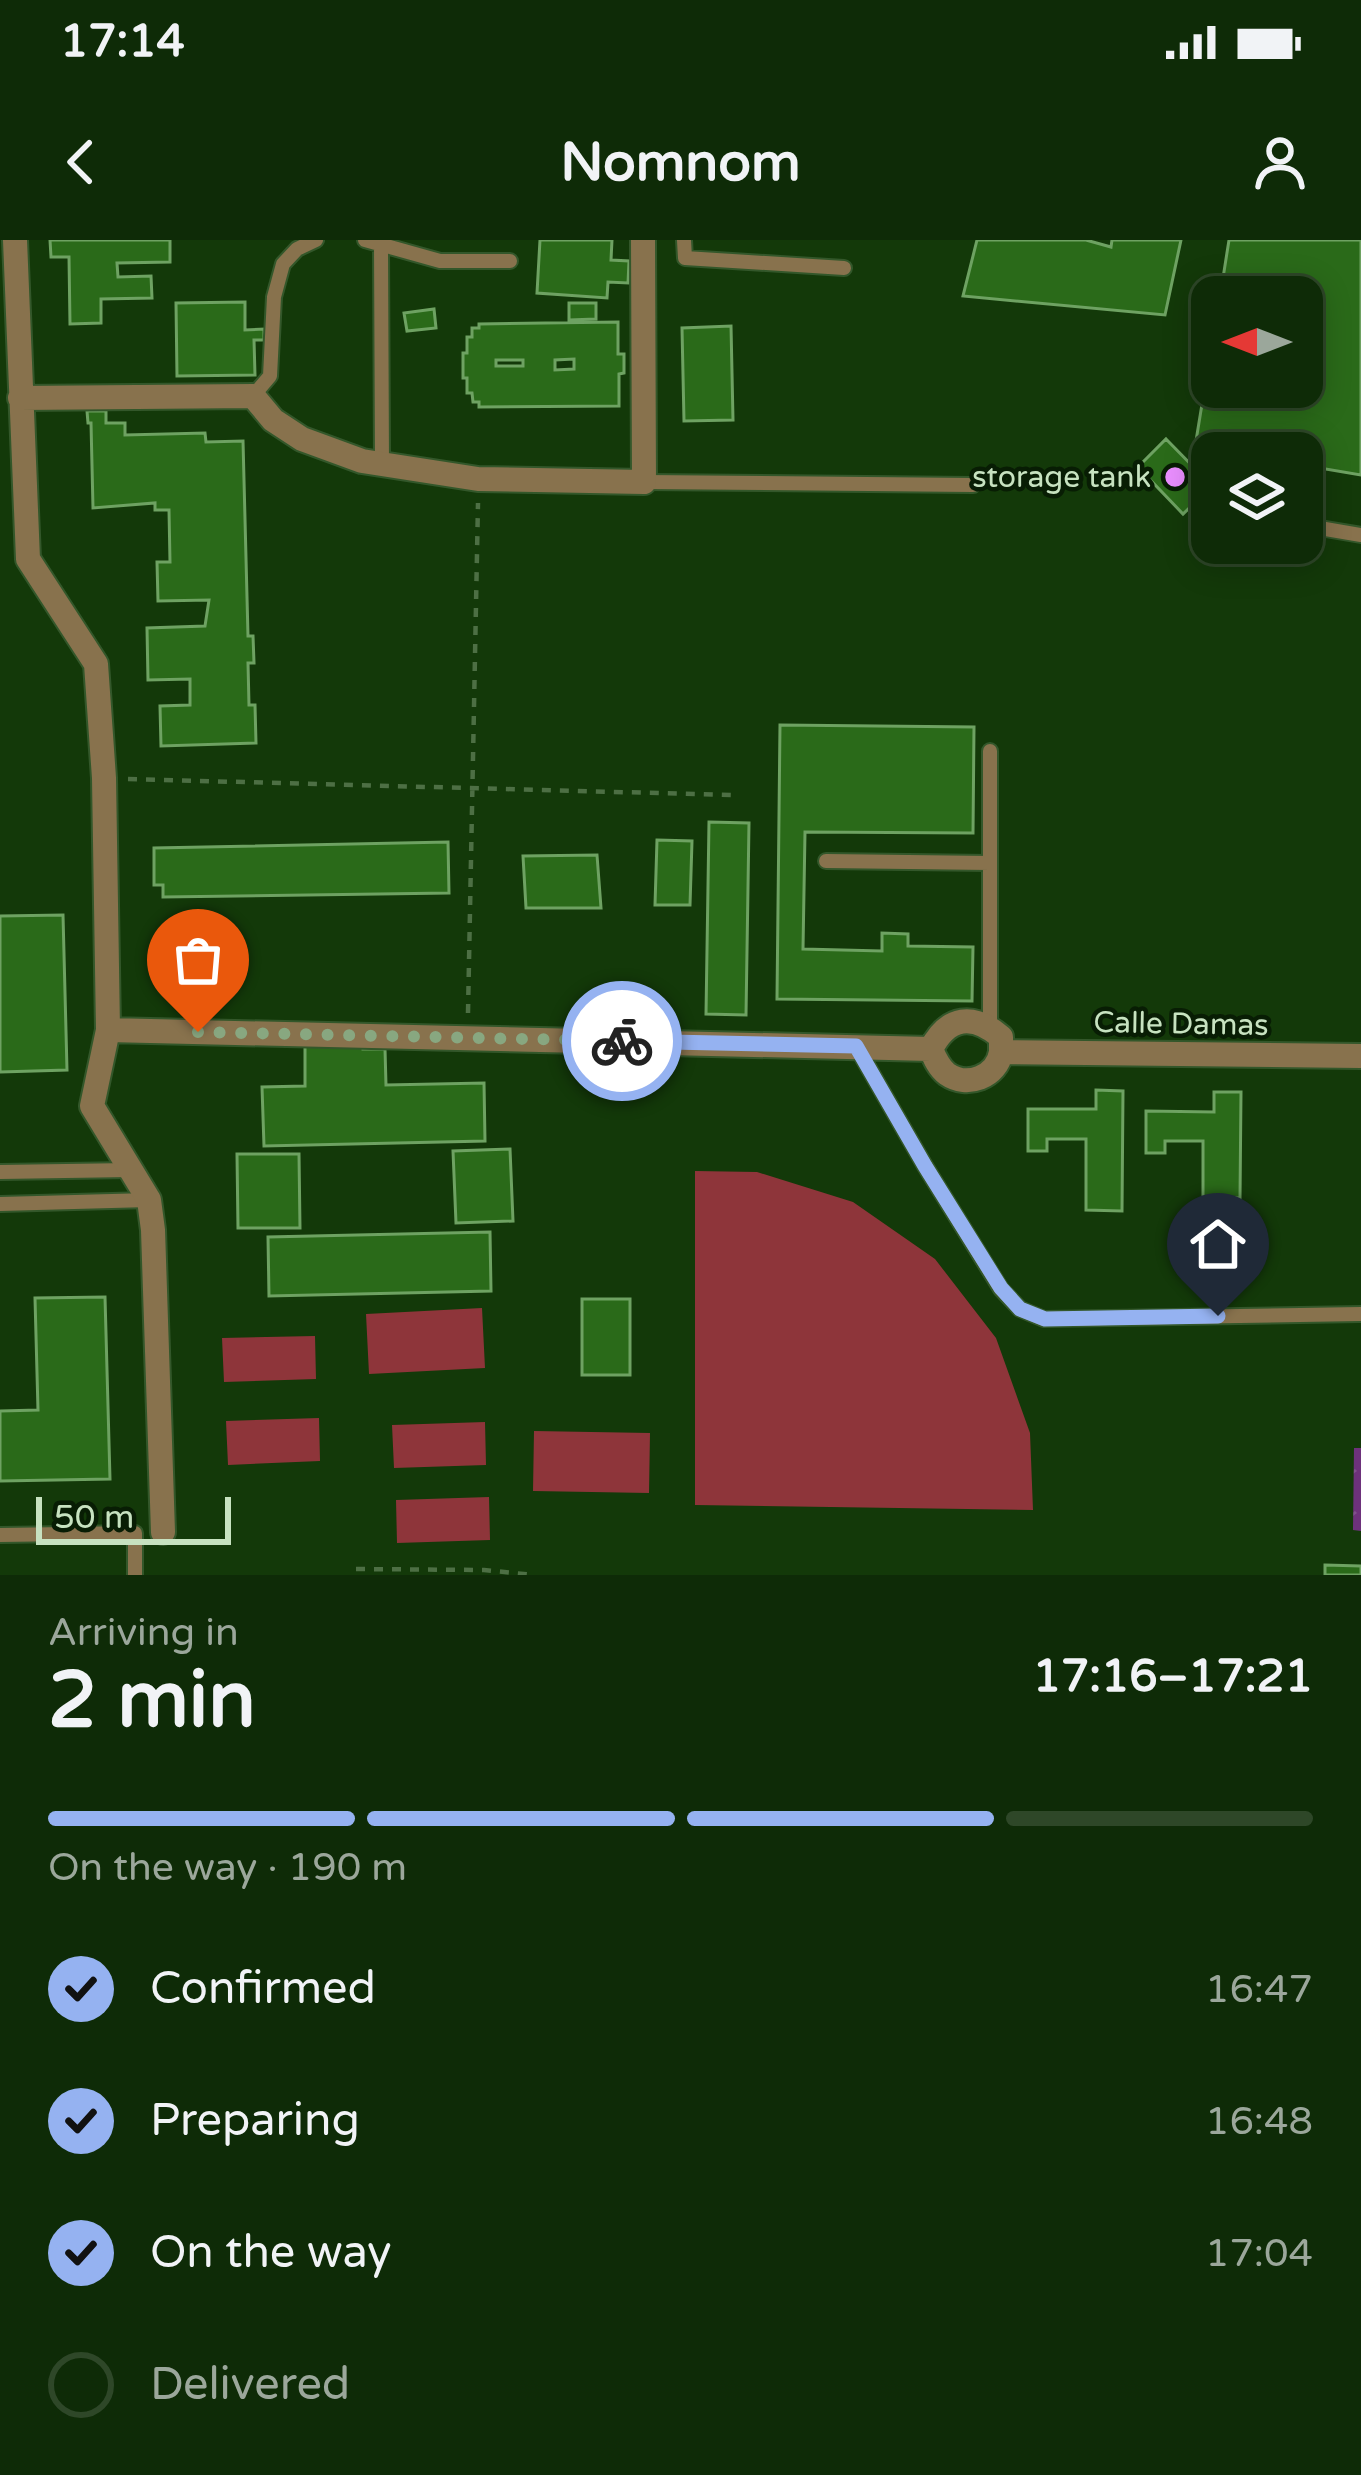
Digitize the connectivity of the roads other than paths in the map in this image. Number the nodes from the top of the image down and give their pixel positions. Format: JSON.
{"nodes":[{"id":1,"x":15,"y":240,"type":"edge"},
{"id":2,"x":316,"y":240,"type":"edge"},
{"id":3,"x":643,"y":240,"type":"edge"},
{"id":4,"x":685,"y":240,"type":"edge"},
{"id":5,"x":373,"y":242,"type":"edge"},
{"id":6,"x":510,"y":260,"type":"dead end"},
{"id":7,"x":844,"y":268,"type":"dead end"},
{"id":8,"x":253,"y":396,"type":"junction"},
{"id":9,"x":20,"y":398,"type":"junction"},
{"id":10,"x":382,"y":464,"type":"junction"},
{"id":11,"x":644,"y":482,"type":"junction"},
{"id":12,"x":973,"y":485,"type":"dead end"},
{"id":13,"x":1323,"y":529,"type":"edge"},
{"id":14,"x":1361,"y":535,"type":"edge"},
{"id":15,"x":990,"y":751,"type":"dead end"},
{"id":16,"x":826,"y":861,"type":"dead end"},
{"id":17,"x":990,"y":863,"type":"junction"},
{"id":18,"x":990,"y":1027,"type":"junction"},
{"id":19,"x":108,"y":1030,"type":"junction"},
{"id":20,"x":856,"y":1046,"type":"junction"},
{"id":21,"x":931,"y":1049,"type":"junction"},
{"id":22,"x":1000,"y":1052,"type":"junction"},
{"id":23,"x":1361,"y":1056,"type":"edge"},
{"id":24,"x":131,"y":1170,"type":"junction"},
{"id":25,"x":0,"y":1172,"type":"edge"},
{"id":26,"x":149,"y":1200,"type":"junction"},
{"id":27,"x":0,"y":1204,"type":"edge"},
{"id":28,"x":1361,"y":1314,"type":"edge"},
{"id":29,"x":163,"y":1532,"type":"joint"},
{"id":30,"x":135,"y":1533,"type":"junction"},
{"id":31,"x":0,"y":1535,"type":"edge"},
{"id":32,"x":135,"y":1575,"type":"edge"}],
"edges":[{"from":1,"to":9,"type":"street"},
{"from":2,"to":8,"type":"lane"},
{"from":3,"to":11,"type":"street"},
{"from":4,"to":7,"type":"lane"},
{"from":5,"to":6,"type":"lane"},
{"from":5,"to":10,"type":"lane"},
{"from":8,"to":9,"type":"street"},
{"from":8,"to":10,"type":"street"},
{"from":9,"to":19,"type":"street"},
{"from":10,"to":11,"type":"street"},
{"from":11,"to":12,"type":"lane"},
{"from":13,"to":14,"type":"lane"},
{"from":15,"to":17,"type":"lane"},
{"from":16,"to":17,"type":"lane"},
{"from":17,"to":18,"type":"lane"},
{"from":18,"to":21,"type":"street"},
{"from":18,"to":22,"type":"street"},
{"from":19,"to":20,"type":"street"},
{"from":19,"to":24,"type":"street"},
{"from":20,"to":21,"type":"street"},
{"from":20,"to":28,"type":"lane"},
{"from":21,"to":22,"type":"street"},
{"from":22,"to":23,"type":"street","name":"Calle Damas"},
{"from":24,"to":25,"type":"lane"},
{"from":24,"to":26,"type":"street"},
{"from":26,"to":27,"type":"lane"},
{"from":26,"to":29,"type":"street"},
{"from":29,"to":30,"type":"lane"},
{"from":30,"to":31,"type":"lane"},
{"from":30,"to":32,"type":"lane"}]}
